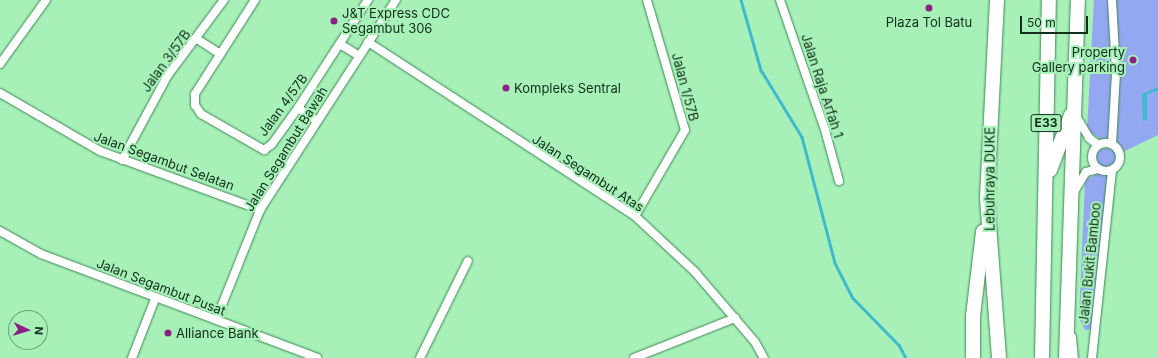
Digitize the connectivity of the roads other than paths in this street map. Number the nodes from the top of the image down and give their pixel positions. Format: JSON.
{"nodes":[{"id":1,"x":46,"y":0,"type":"edge"},
{"id":2,"x":224,"y":0,"type":"edge"},
{"id":3,"x":255,"y":0,"type":"edge"},
{"id":4,"x":368,"y":0,"type":"edge"},
{"id":5,"x":396,"y":0,"type":"edge"},
{"id":6,"x":647,"y":0,"type":"edge"},
{"id":7,"x":780,"y":0,"type":"edge"},
{"id":8,"x":997,"y":0,"type":"edge"},
{"id":9,"x":1049,"y":0,"type":"edge"},
{"id":10,"x":1053,"y":0,"type":"edge"},
{"id":11,"x":1078,"y":0,"type":"edge"},
{"id":12,"x":1112,"y":0,"type":"edge"},
{"id":13,"x":196,"y":39,"type":"junction"},
{"id":14,"x":368,"y":42,"type":"junction"},
{"id":15,"x":340,"y":44,"type":"junction"},
{"id":16,"x":1048,"y":52,"type":"junction"},
{"id":17,"x":220,"y":54,"type":"junction"},
{"id":18,"x":359,"y":56,"type":"junction"},
{"id":19,"x":0,"y":64,"type":"edge"},
{"id":20,"x":0,"y":94,"type":"edge"},
{"id":21,"x":298,"y":108,"type":"junction"},
{"id":22,"x":1074,"y":109,"type":"junction"},
{"id":23,"x":317,"y":121,"type":"junction"},
{"id":24,"x":1112,"y":144,"type":"junction"},
{"id":25,"x":1098,"y":145,"type":"junction"},
{"id":26,"x":122,"y":160,"type":"junction"},
{"id":27,"x":1098,"y":169,"type":"junction"},
{"id":28,"x":1112,"y":171,"type":"junction"},
{"id":29,"x":839,"y":181,"type":"dead end"},
{"id":30,"x":1045,"y":194,"type":"junction"},
{"id":31,"x":987,"y":198,"type":"junction"},
{"id":32,"x":1071,"y":205,"type":"junction"},
{"id":33,"x":260,"y":210,"type":"junction"},
{"id":34,"x":635,"y":216,"type":"junction"},
{"id":35,"x":0,"y":231,"type":"edge"},
{"id":36,"x":468,"y":260,"type":"dead end"},
{"id":37,"x":1044,"y":289,"type":"junction"},
{"id":38,"x":155,"y":299,"type":"junction"},
{"id":39,"x":1070,"y":308,"type":"junction"},
{"id":40,"x":735,"y":318,"type":"junction"},
{"id":41,"x":216,"y":320,"type":"junction"},
{"id":42,"x":132,"y":358,"type":"edge"},
{"id":43,"x":317,"y":358,"type":"edge"},
{"id":44,"x":420,"y":358,"type":"edge"},
{"id":45,"x":634,"y":358,"type":"edge"},
{"id":46,"x":764,"y":358,"type":"edge"},
{"id":47,"x":973,"y":358,"type":"edge"},
{"id":48,"x":998,"y":358,"type":"edge"},
{"id":49,"x":1042,"y":358,"type":"edge"},
{"id":50,"x":1052,"y":358,"type":"edge"},
{"id":51,"x":1066,"y":358,"type":"edge"},
{"id":52,"x":1074,"y":358,"type":"edge"},
{"id":53,"x":1092,"y":358,"type":"edge"}],
"edges":[{"from":1,"to":19,"type":"street"},
{"from":2,"to":13,"type":"street","name":"Jalan 3/57B"},
{"from":3,"to":17,"type":"street","name":"Jalan 4/57B"},
{"from":4,"to":15,"type":"street","name":"Jalan 4/57B"},
{"from":5,"to":14,"type":"street","name":"Jalan Segambut Bawah"},
{"from":6,"to":34,"type":"street","name":"Jalan 1/57B"},
{"from":7,"to":29,"type":"street","name":"Jalan Raja Arfah 1"},
{"from":8,"to":31,"type":"highway","name":"Lebuhraya DUKE"},
{"from":9,"to":16,"type":"highway","number":"E33"},
{"from":10,"to":16,"type":"highway"},
{"from":11,"to":22,"type":"highway"},
{"from":12,"to":24,"type":"street"},
{"from":13,"to":17,"type":"street"},
{"from":13,"to":26,"type":"street","name":"Jalan 3/57B"},
{"from":14,"to":18,"type":"street","name":"Jalan Segambut Bawah"},
{"from":14,"to":34,"type":"street","name":"Jalan Segambut Atas"},
{"from":15,"to":18,"type":"street"},
{"from":15,"to":21,"type":"street","name":"Jalan 4/57B"},
{"from":16,"to":30,"type":"highway","number":"E33"},
{"from":17,"to":21,"type":"street","name":"Jalan 4/57B"},
{"from":18,"to":23,"type":"street","name":"Jalan Segambut Bawah"},
{"from":20,"to":26,"type":"street","name":"Jalan Segambut Selatan"},
{"from":21,"to":23,"type":"street"},
{"from":22,"to":25,"type":"street"},
{"from":22,"to":30,"type":"highway"},
{"from":22,"to":32,"type":"highway"},
{"from":23,"to":33,"type":"street","name":"Jalan Segambut Bawah"},
{"from":24,"to":25,"type":"street"},
{"from":24,"to":28,"type":"street"},
{"from":25,"to":27,"type":"street"},
{"from":26,"to":33,"type":"street","name":"Jalan Segambut Selatan"},
{"from":27,"to":28,"type":"street"},
{"from":27,"to":32,"type":"street"},
{"from":28,"to":53,"type":"street","name":"Jalan Bukit Bamboo"},
{"from":30,"to":37,"type":"highway","number":"E33"},
{"from":31,"to":47,"type":"highway"},
{"from":31,"to":48,"type":"highway","name":"Lebuhraya DUKE"},
{"from":32,"to":39,"type":"highway"},
{"from":33,"to":41,"type":"street","name":"Jalan Segambut Bawah"},
{"from":34,"to":40,"type":"street","name":"Jalan Segambut Atas"},
{"from":35,"to":38,"type":"street","name":"Jalan Segambut Pusat"},
{"from":36,"to":44,"type":"street"},
{"from":37,"to":49,"type":"highway","number":"E33"},
{"from":37,"to":50,"type":"highway"},
{"from":38,"to":41,"type":"street","name":"Jalan Segambut Pusat"},
{"from":38,"to":42,"type":"street"},
{"from":39,"to":51,"type":"highway"},
{"from":39,"to":52,"type":"street","name":"Jalan Bukit Bamboo"},
{"from":40,"to":45,"type":"street"},
{"from":40,"to":46,"type":"street","name":"Jalan Segambut Atas"},
{"from":41,"to":43,"type":"street","name":"Jalan Segambut Pusat"}]}
